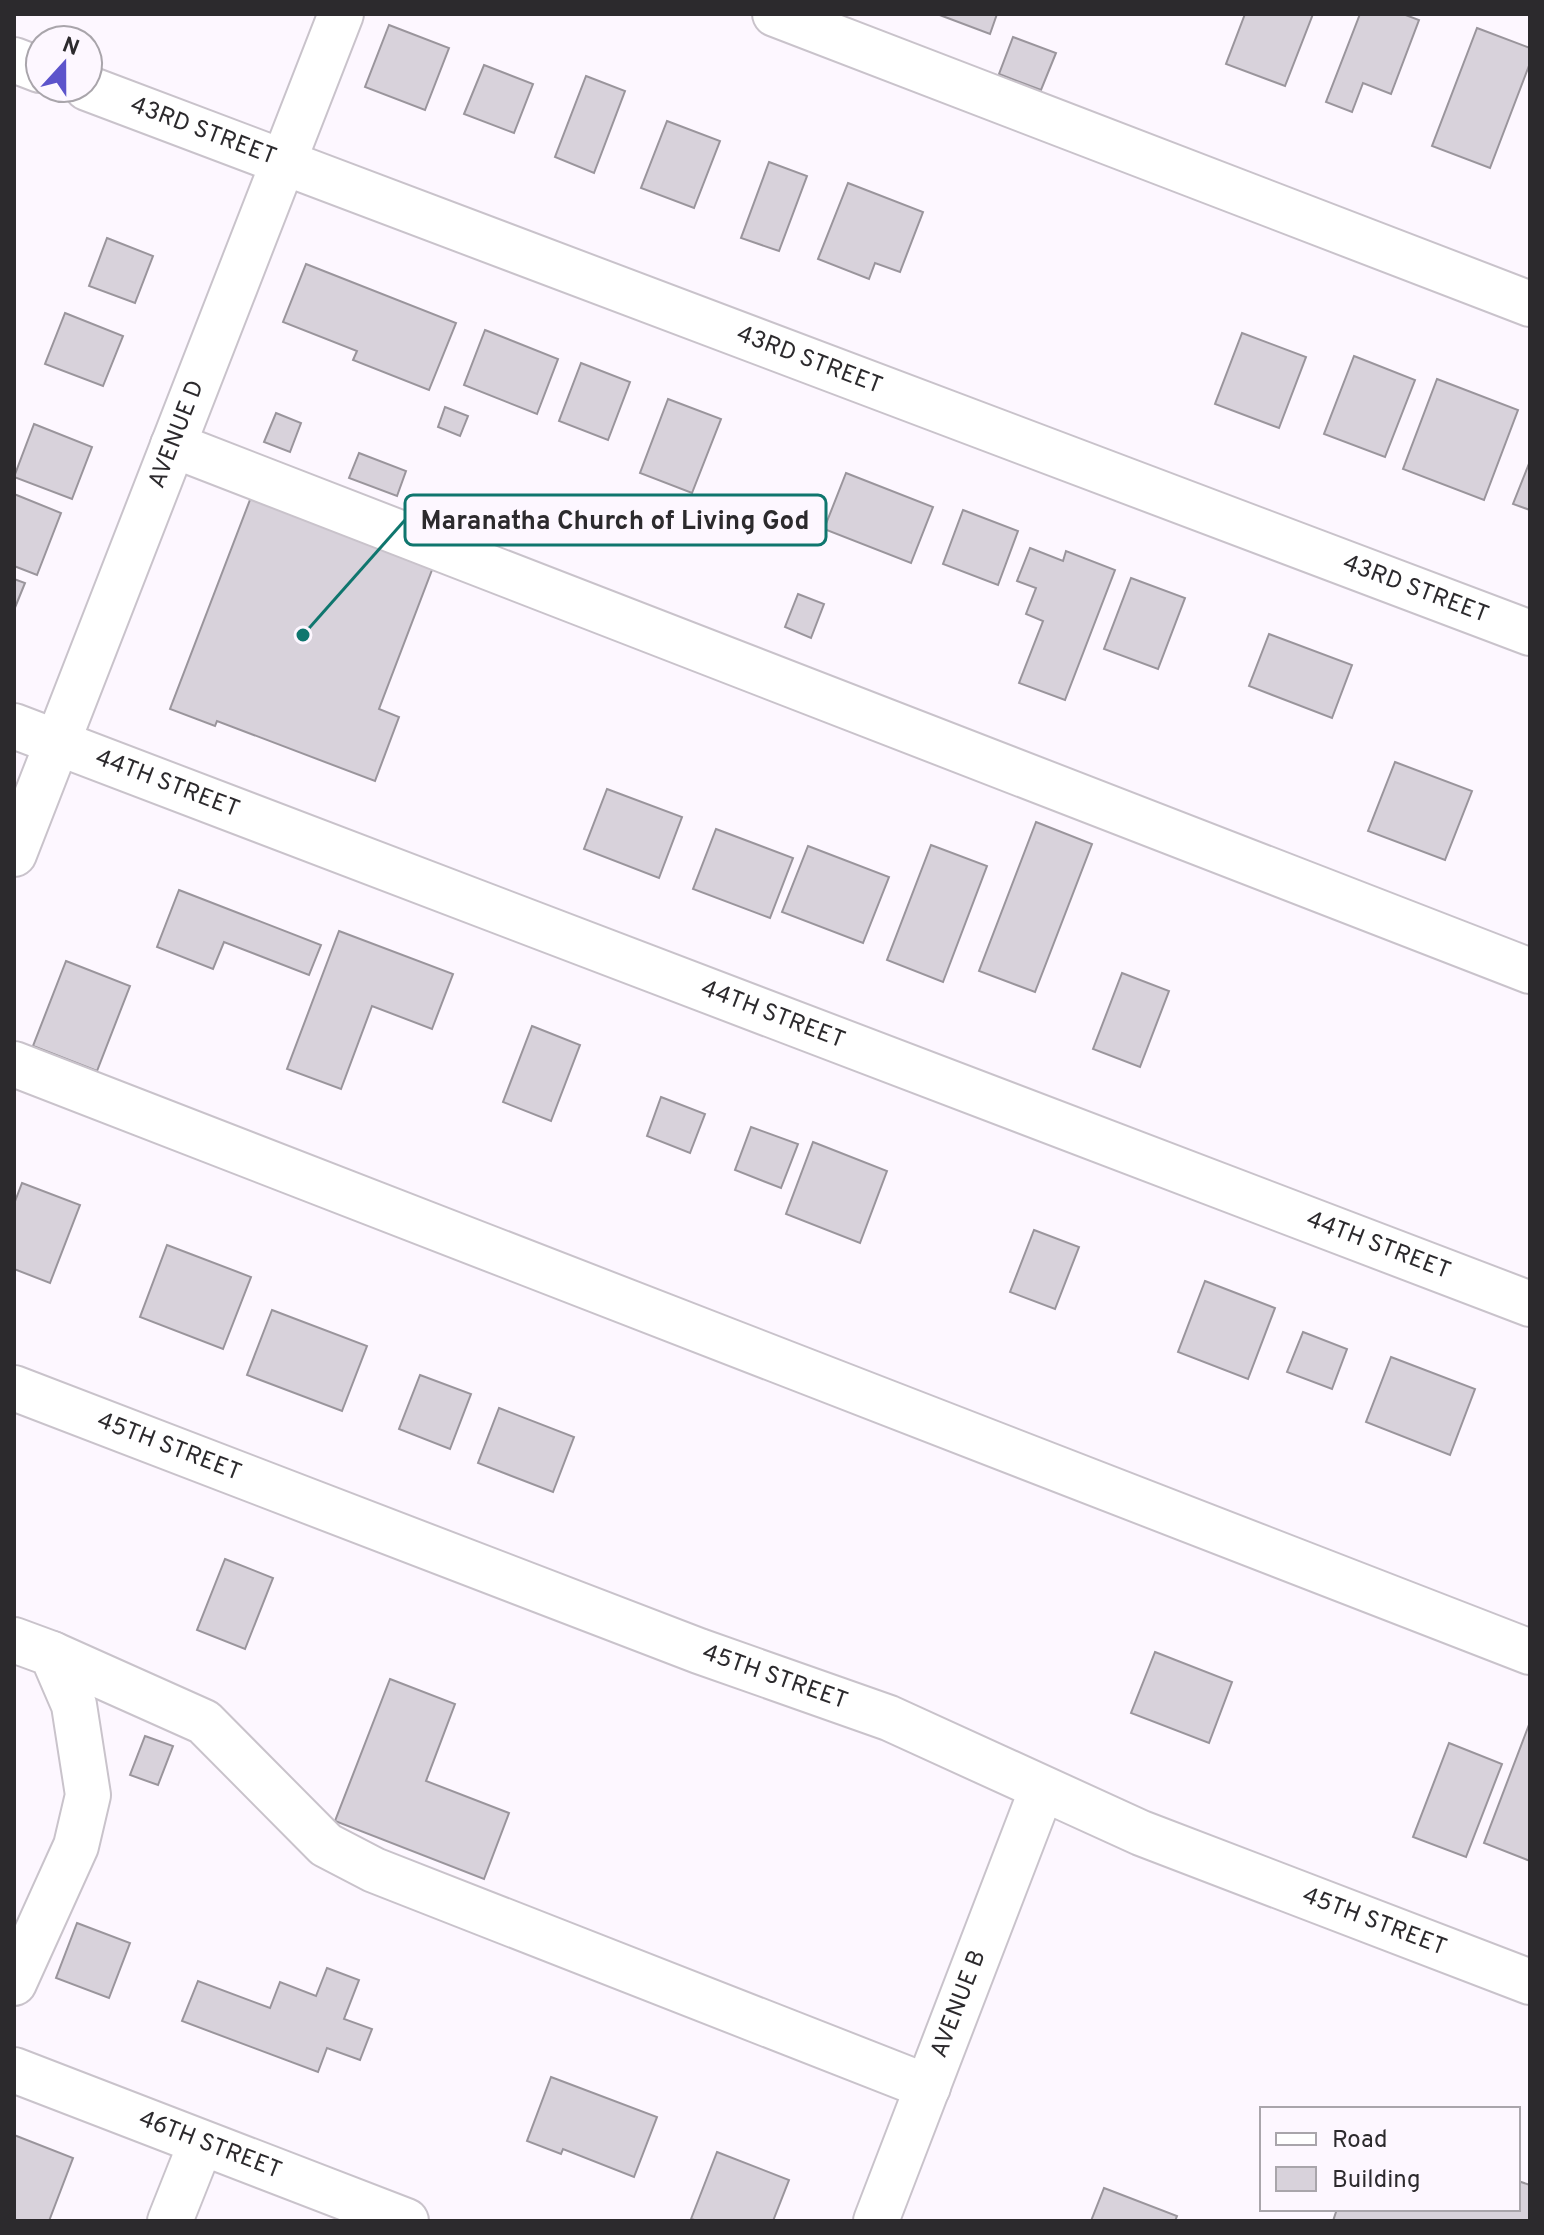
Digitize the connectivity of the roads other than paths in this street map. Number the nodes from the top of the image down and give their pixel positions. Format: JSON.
{"nodes":[{"id":1,"x":341,"y":14,"type":"edge"},
{"id":2,"x":775,"y":14,"type":"edge"},
{"id":3,"x":104,"y":95,"type":"edge"},
{"id":4,"x":282,"y":163,"type":"junction"},
{"id":5,"x":1530,"y":304,"type":"edge"},
{"id":6,"x":173,"y":445,"type":"junction"},
{"id":7,"x":1530,"y":633,"type":"edge"},
{"id":8,"x":14,"y":726,"type":"edge"},
{"id":9,"x":58,"y":743,"type":"junction"},
{"id":10,"x":14,"y":854,"type":"edge"},
{"id":11,"x":1530,"y":971,"type":"edge"},
{"id":12,"x":14,"y":1064,"type":"edge"},
{"id":13,"x":1530,"y":1304,"type":"edge"},
{"id":14,"x":14,"y":1388,"type":"edge"},
{"id":15,"x":33,"y":1647,"type":"edge"},
{"id":16,"x":1530,"y":1652,"type":"edge"},
{"id":17,"x":1042,"y":1789,"type":"junction"},
{"id":18,"x":1530,"y":1982,"type":"edge"},
{"id":19,"x":14,"y":1983,"type":"edge"},
{"id":20,"x":14,"y":2070,"type":"edge"},
{"id":21,"x":928,"y":2087,"type":"junction"},
{"id":22,"x":201,"y":2143,"type":"junction"},
{"id":23,"x":170,"y":2221,"type":"edge"},
{"id":24,"x":406,"y":2221,"type":"edge"},
{"id":25,"x":876,"y":2221,"type":"edge"}],
"edges":[{"from":1,"to":4,"type":"street","name":"AVENUE D"},
{"from":2,"to":5,"type":"street"},
{"from":3,"to":4,"type":"street","name":"43RD STREET"},
{"from":4,"to":6,"type":"street","name":"AVENUE D"},
{"from":4,"to":7,"type":"street","name":"43RD STREET"},
{"from":6,"to":9,"type":"street","name":"AVENUE D"},
{"from":6,"to":11,"type":"street"},
{"from":8,"to":9,"type":"street","name":"44TH STREET"},
{"from":9,"to":10,"type":"street","name":"AVENUE D"},
{"from":9,"to":13,"type":"street","name":"44TH STREET"},
{"from":12,"to":16,"type":"street"},
{"from":14,"to":17,"type":"street","name":"45TH STREET"},
{"from":15,"to":19,"type":"street"},
{"from":15,"to":21,"type":"street"},
{"from":17,"to":18,"type":"street","name":"45TH STREET"},
{"from":17,"to":21,"type":"street","name":"AVENUE B"},
{"from":20,"to":22,"type":"street","name":"46TH STREET"},
{"from":21,"to":25,"type":"street","name":"AVENUE B"},
{"from":22,"to":23,"type":"street"},
{"from":22,"to":24,"type":"street","name":"46TH STREET"}]}
